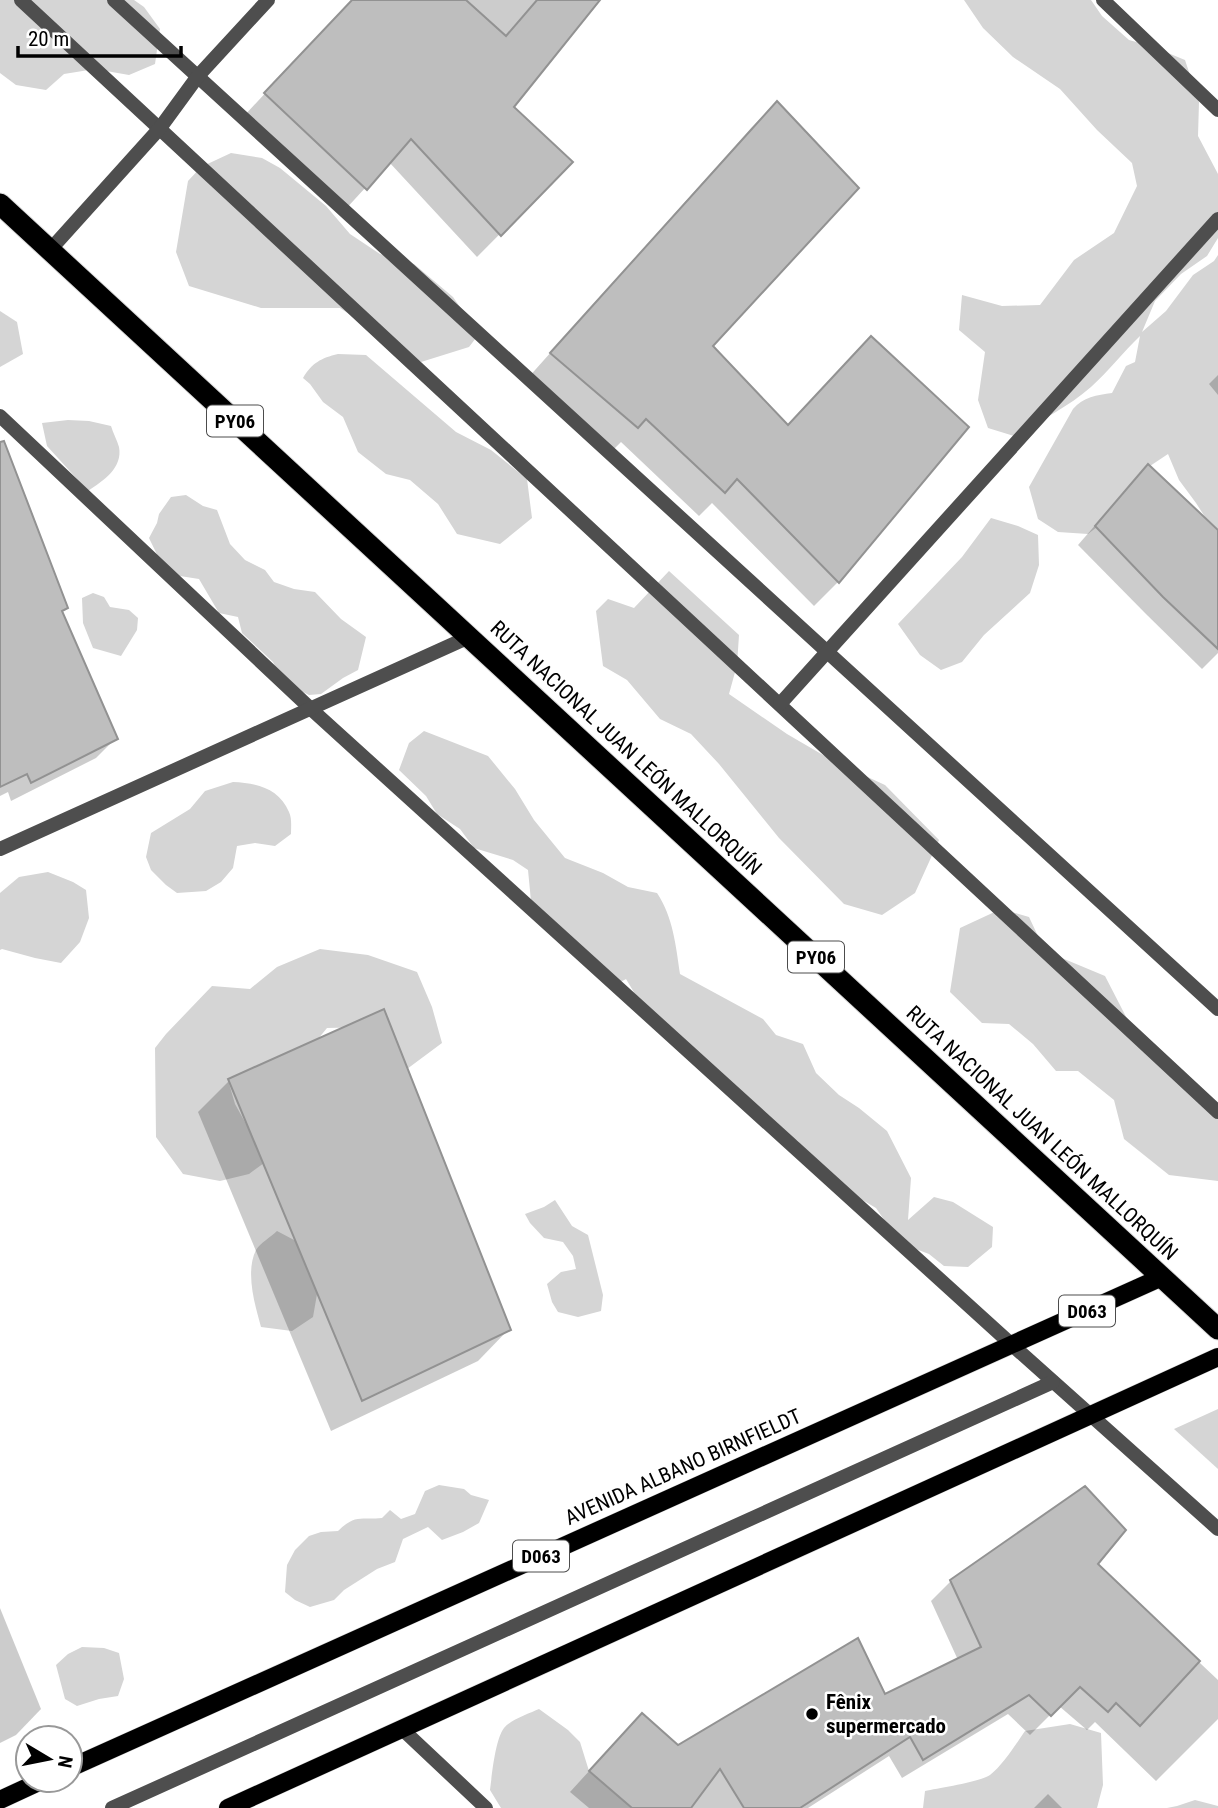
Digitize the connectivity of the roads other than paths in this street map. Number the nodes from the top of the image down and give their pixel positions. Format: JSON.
{"nodes":[{"id":1,"x":21,"y":0,"type":"edge"},
{"id":2,"x":114,"y":0,"type":"edge"},
{"id":3,"x":268,"y":0,"type":"edge"},
{"id":4,"x":1103,"y":0,"type":"edge"},
{"id":5,"x":198,"y":76,"type":"junction"},
{"id":6,"x":1218,"y":110,"type":"edge"},
{"id":7,"x":160,"y":128,"type":"junction"},
{"id":8,"x":0,"y":204,"type":"edge"},
{"id":9,"x":1218,"y":219,"type":"edge"},
{"id":10,"x":50,"y":250,"type":"junction"},
{"id":11,"x":0,"y":416,"type":"edge"},
{"id":12,"x":469,"y":637,"type":"junction"},
{"id":13,"x":827,"y":652,"type":"junction"},
{"id":14,"x":780,"y":704,"type":"junction"},
{"id":15,"x":311,"y":709,"type":"junction"},
{"id":16,"x":0,"y":849,"type":"edge"},
{"id":17,"x":1218,"y":1009,"type":"edge"},
{"id":18,"x":1218,"y":1112,"type":"edge"},
{"id":19,"x":1162,"y":1277,"type":"junction"},
{"id":20,"x":1218,"y":1329,"type":"edge"},
{"id":21,"x":1012,"y":1345,"type":"junction"},
{"id":22,"x":1218,"y":1357,"type":"edge"},
{"id":23,"x":1053,"y":1382,"type":"junction"},
{"id":24,"x":1092,"y":1416,"type":"junction"},
{"id":25,"x":1218,"y":1529,"type":"edge"},
{"id":26,"x":402,"y":1729,"type":"junction"},
{"id":27,"x":84,"y":1762,"type":"edge"},
{"id":28,"x":112,"y":1808,"type":"edge"},
{"id":29,"x":228,"y":1808,"type":"edge"},
{"id":30,"x":486,"y":1808,"type":"edge"}],
"edges":[{"from":1,"to":7,"type":"street"},
{"from":2,"to":5,"type":"street"},
{"from":3,"to":5,"type":"street"},
{"from":4,"to":6,"type":"street"},
{"from":5,"to":7,"type":"street"},
{"from":5,"to":13,"type":"street"},
{"from":7,"to":10,"type":"street"},
{"from":7,"to":14,"type":"street"},
{"from":8,"to":10,"type":"highway","name":"RUTA NACIONAL JUAN LEÓN MALLORQUÍN","number":"PY06"},
{"from":9,"to":13,"type":"street"},
{"from":10,"to":12,"type":"highway","name":"RUTA NACIONAL JUAN LEÓN MALLORQUÍN","number":"PY06"},
{"from":11,"to":15,"type":"street"},
{"from":12,"to":15,"type":"street"},
{"from":12,"to":19,"type":"highway","name":"RUTA NACIONAL JUAN LEÓN MALLORQUÍN","number":"PY06"},
{"from":13,"to":14,"type":"street"},
{"from":13,"to":17,"type":"street"},
{"from":14,"to":18,"type":"street"},
{"from":15,"to":16,"type":"street"},
{"from":15,"to":21,"type":"street"},
{"from":19,"to":20,"type":"highway","name":"RUTA NACIONAL JUAN LEÓN MALLORQUÍN","number":"PY06"},
{"from":19,"to":21,"type":"main road","name":"AVENIDA ALBANO BIRNFIELDT","number":"D063"},
{"from":21,"to":23,"type":"street"},
{"from":21,"to":27,"type":"main road","name":"AVENIDA ALBANO BIRNFIELDT","number":"D063"},
{"from":22,"to":24,"type":"main road"},
{"from":23,"to":24,"type":"street"},
{"from":23,"to":28,"type":"street"},
{"from":24,"to":25,"type":"street"},
{"from":24,"to":26,"type":"main road"},
{"from":26,"to":29,"type":"main road"},
{"from":26,"to":30,"type":"street"}]}
